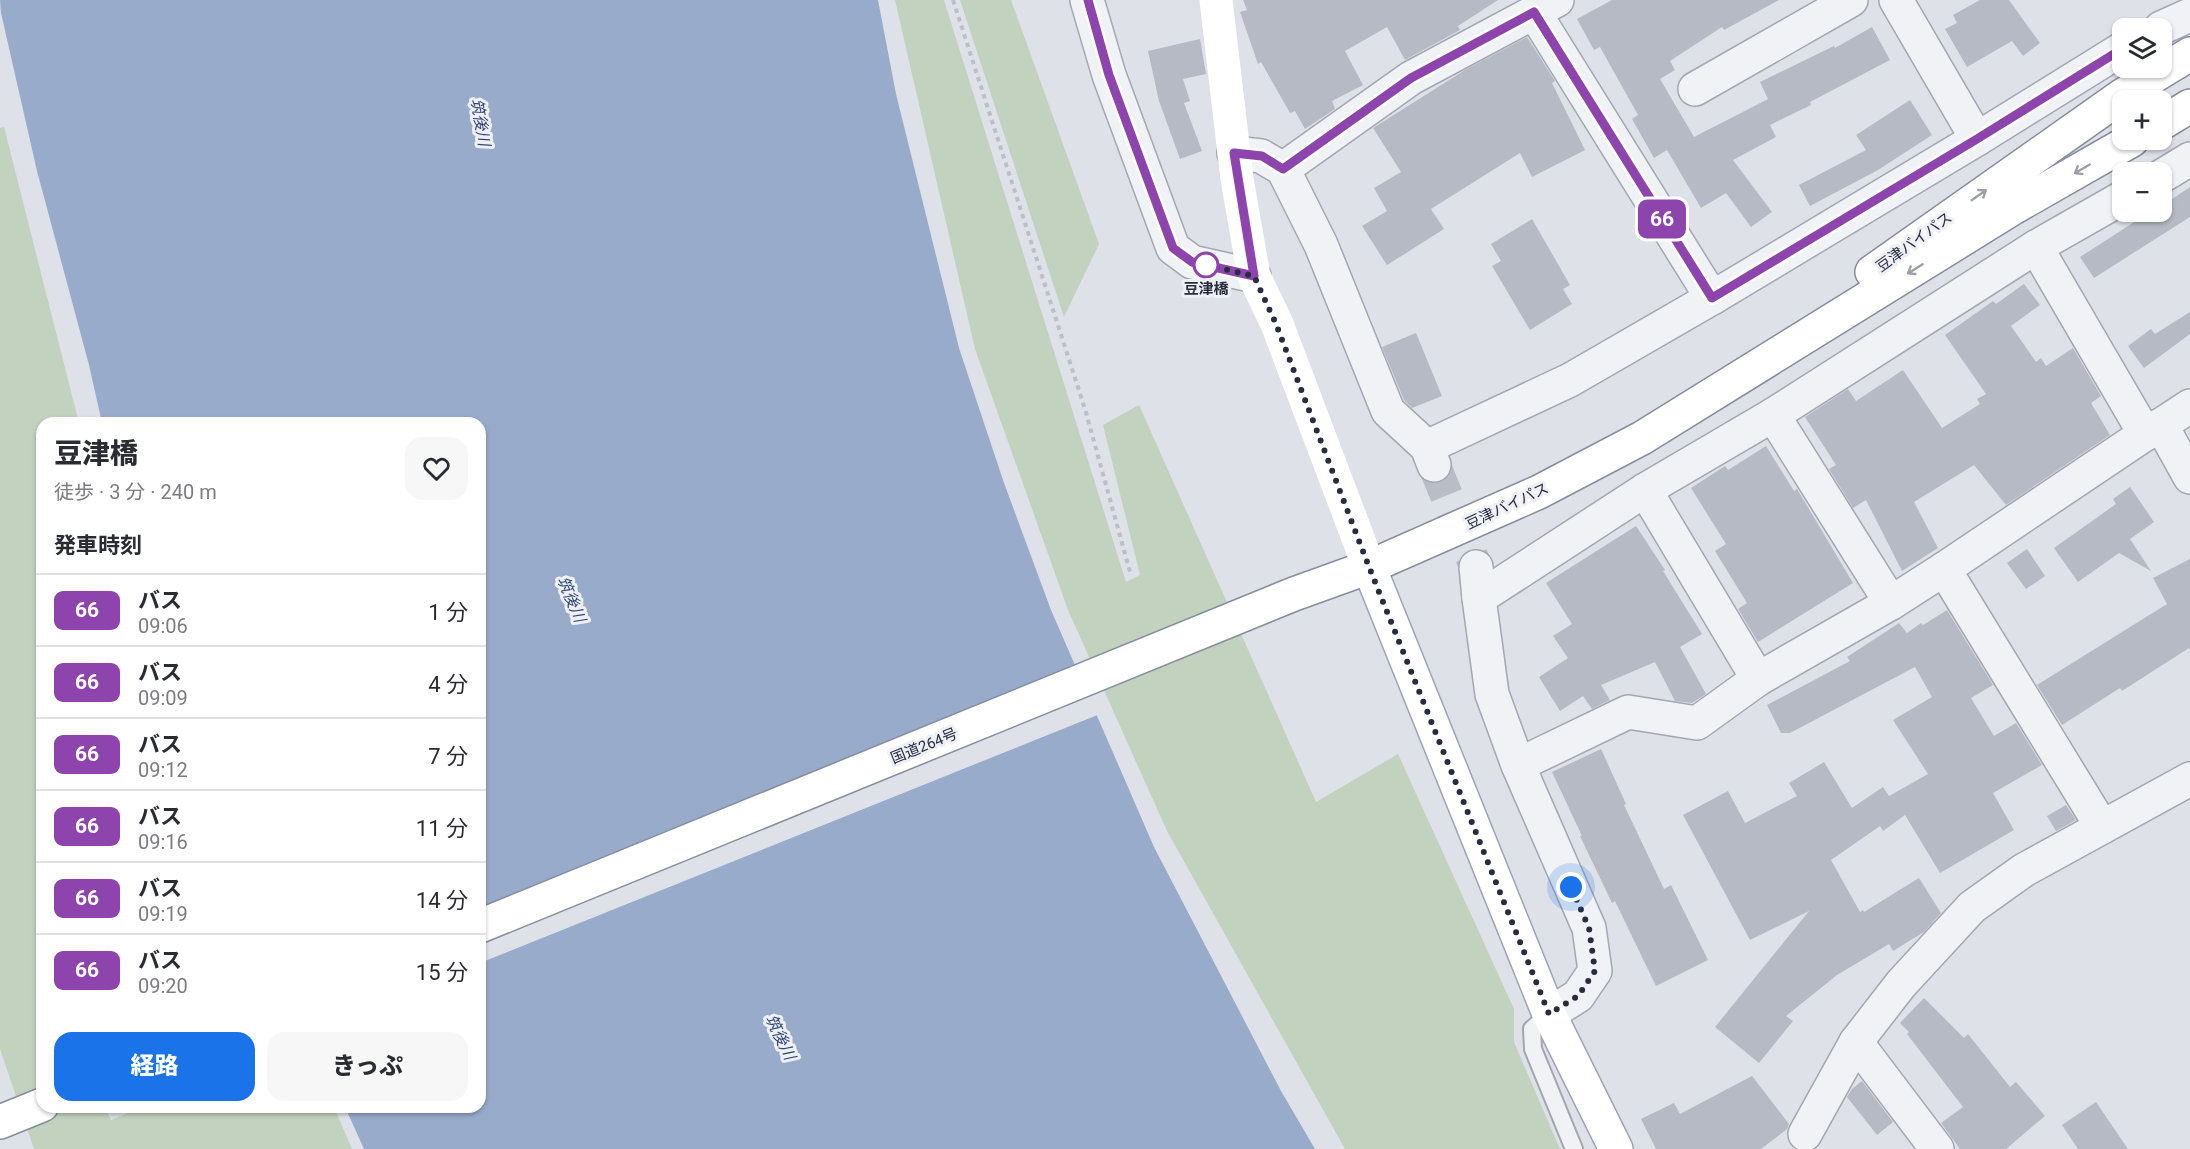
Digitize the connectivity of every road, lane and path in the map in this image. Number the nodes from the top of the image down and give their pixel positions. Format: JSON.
{"nodes":[{"id":1,"x":953,"y":0,"type":"edge"},
{"id":2,"x":1088,"y":0,"type":"edge"},
{"id":3,"x":1216,"y":0,"type":"edge"},
{"id":4,"x":1851,"y":0,"type":"edge"},
{"id":5,"x":1896,"y":0,"type":"edge"},
{"id":6,"x":1546,"y":6,"type":"edge"},
{"id":7,"x":2190,"y":15,"type":"edge"},
{"id":8,"x":2172,"y":23,"type":"edge"},
{"id":9,"x":2190,"y":54,"type":"edge"},
{"id":10,"x":2112,"y":55,"type":"edge"},
{"id":11,"x":1695,"y":89,"type":"dead end"},
{"id":12,"x":2190,"y":106,"type":"edge"},
{"id":13,"x":2172,"y":117,"type":"edge"},
{"id":14,"x":1977,"y":139,"type":"junction"},
{"id":15,"x":2115,"y":150,"type":"edge"},
{"id":16,"x":1234,"y":153,"type":"junction"},
{"id":17,"x":2190,"y":159,"type":"edge"},
{"id":18,"x":1283,"y":169,"type":"junction"},
{"id":19,"x":2172,"y":170,"type":"edge"},
{"id":20,"x":2112,"y":204,"type":"edge"},
{"id":21,"x":2036,"y":247,"type":"junction"},
{"id":22,"x":1254,"y":276,"type":"junction"},
{"id":23,"x":1712,"y":298,"type":"junction"},
{"id":24,"x":2190,"y":406,"type":"edge"},
{"id":25,"x":1773,"y":415,"type":"junction"},
{"id":26,"x":2153,"y":429,"type":"junction"},
{"id":27,"x":1642,"y":438,"type":"junction"},
{"id":28,"x":2190,"y":477,"type":"edge"},
{"id":29,"x":1645,"y":490,"type":"junction"},
{"id":30,"x":1369,"y":567,"type":"junction"},
{"id":31,"x":1944,"y":569,"type":"junction"},
{"id":32,"x":1130,"y":572,"type":"dead end"},
{"id":33,"x":1891,"y":603,"type":"junction"},
{"id":34,"x":1758,"y":679,"type":"junction"},
{"id":35,"x":1518,"y":765,"type":"junction"},
{"id":36,"x":2190,"y":779,"type":"edge"},
{"id":37,"x":2102,"y":827,"type":"junction"},
{"id":38,"x":486,"y":925,"type":"edge"},
{"id":39,"x":1549,"y":1014,"type":"junction"},
{"id":40,"x":1856,"y":1042,"type":"junction"},
{"id":41,"x":36,"y":1107,"type":"edge"},
{"id":42,"x":0,"y":1122,"type":"edge"},
{"id":43,"x":1805,"y":1134,"type":"dead end"},
{"id":44,"x":1574,"y":1149,"type":"edge"},
{"id":45,"x":1616,"y":1149,"type":"edge"},
{"id":46,"x":1937,"y":1149,"type":"edge"}],
"edges":[{"from":1,"to":32,"type":"path"},
{"from":2,"to":22,"type":"street"},
{"from":3,"to":16,"type":"main road"},
{"from":4,"to":11,"type":"street"},
{"from":5,"to":14,"type":"street"},
{"from":6,"to":18,"type":"street"},
{"from":6,"to":23,"type":"street"},
{"from":7,"to":8,"type":"street"},
{"from":27,"to":9,"type":"main road","name":"豆津バイパス","one_way":true},
{"from":10,"to":14,"type":"street"},
{"from":12,"to":13,"type":"main road"},
{"from":14,"to":23,"type":"street"},
{"from":15,"to":27,"type":"main road","name":"豆津バイパス","one_way":true},
{"from":16,"to":18,"type":"street"},
{"from":16,"to":22,"type":"main road"},
{"from":17,"to":19,"type":"street"},
{"from":18,"to":23,"type":"street"},
{"from":20,"to":21,"type":"street"},
{"from":21,"to":25,"type":"street"},
{"from":21,"to":26,"type":"street"},
{"from":22,"to":30,"type":"main road"},
{"from":24,"to":26,"type":"street"},
{"from":25,"to":29,"type":"street"},
{"from":25,"to":33,"type":"street"},
{"from":26,"to":28,"type":"street"},
{"from":26,"to":31,"type":"street"},
{"from":27,"to":30,"type":"main road","name":"豆津バイパス"},
{"from":29,"to":34,"type":"street"},
{"from":29,"to":35,"type":"street"},
{"from":30,"to":38,"type":"main road","name":"国道264号"},
{"from":30,"to":39,"type":"main road"},
{"from":31,"to":33,"type":"street"},
{"from":31,"to":37,"type":"street"},
{"from":33,"to":34,"type":"street"},
{"from":34,"to":35,"type":"street"},
{"from":35,"to":39,"type":"street"},
{"from":36,"to":37,"type":"street"},
{"from":37,"to":40,"type":"street"},
{"from":39,"to":44,"type":"lane"},
{"from":39,"to":45,"type":"main road"},
{"from":40,"to":43,"type":"street"},
{"from":40,"to":46,"type":"street"},
{"from":41,"to":42,"type":"main road"}]}
